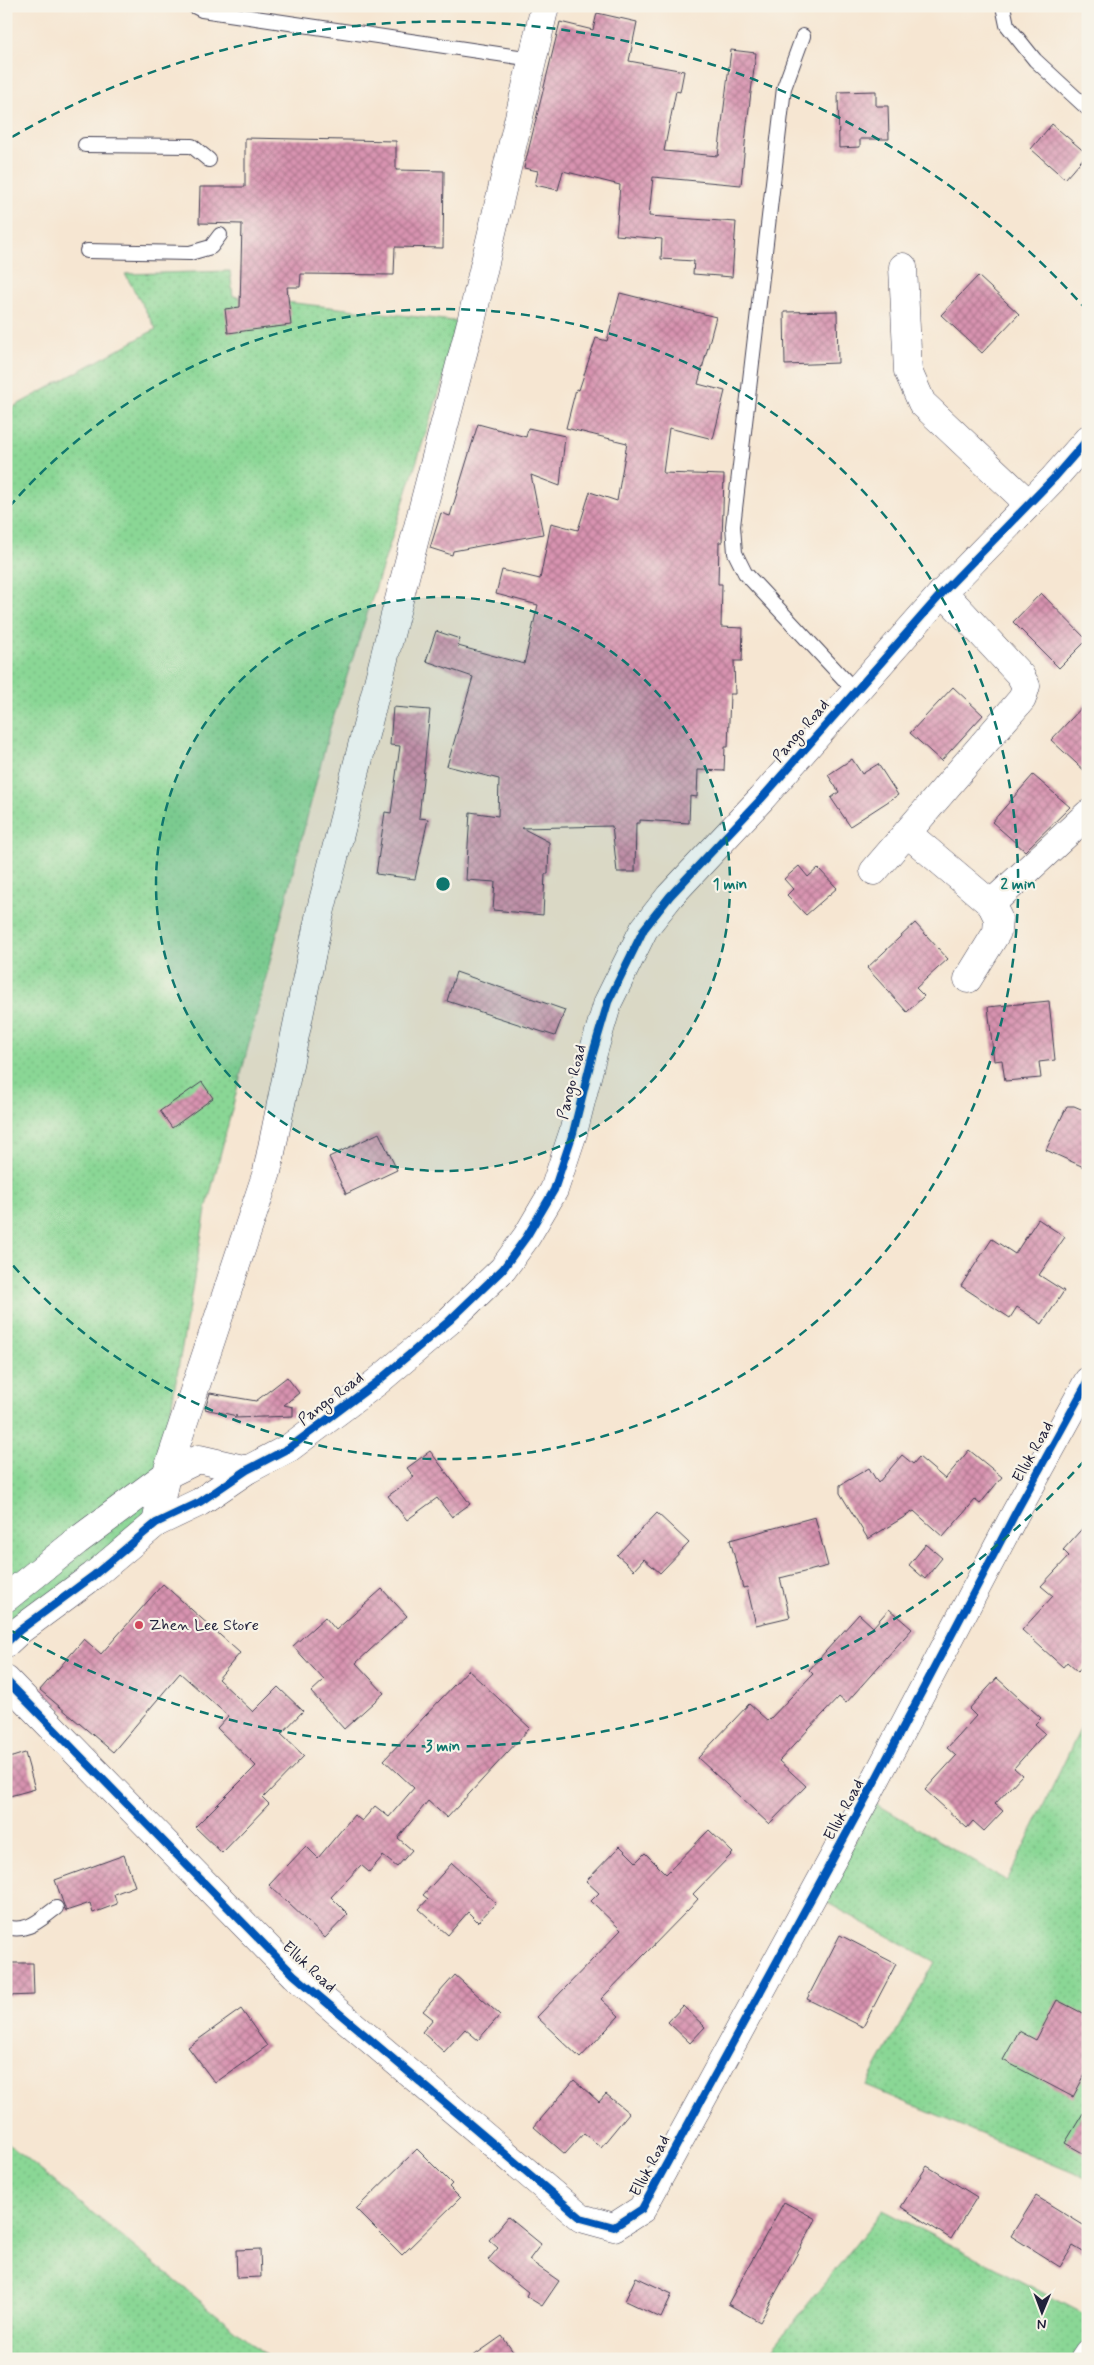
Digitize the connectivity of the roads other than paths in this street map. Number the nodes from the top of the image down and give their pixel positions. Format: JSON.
{"nodes":[{"id":1,"x":194,"y":6,"type":"edge"},
{"id":2,"x":545,"y":6,"type":"edge"},
{"id":3,"x":1003,"y":6,"type":"edge"},
{"id":4,"x":803,"y":36,"type":"dead end"},
{"id":5,"x":532,"y":60,"type":"junction"},
{"id":6,"x":1088,"y":109,"type":"edge"},
{"id":7,"x":85,"y":145,"type":"dead end"},
{"id":8,"x":209,"y":160,"type":"dead end"},
{"id":9,"x":220,"y":235,"type":"dead end"},
{"id":10,"x":87,"y":251,"type":"dead end"},
{"id":11,"x":903,"y":267,"type":"dead end"},
{"id":12,"x":1088,"y":439,"type":"edge"},
{"id":13,"x":1028,"y":503,"type":"junction"},
{"id":14,"x":943,"y":592,"type":"junction"},
{"id":15,"x":855,"y":691,"type":"junction"},
{"id":16,"x":1088,"y":814,"type":"edge"},
{"id":17,"x":907,"y":833,"type":"junction"},
{"id":18,"x":874,"y":871,"type":"dead end"},
{"id":19,"x":991,"y":904,"type":"junction"},
{"id":20,"x":968,"y":979,"type":"dead end"},
{"id":21,"x":1088,"y":1381,"type":"edge"},
{"id":22,"x":247,"y":1470,"type":"junction"},
{"id":23,"x":166,"y":1475,"type":"junction"},
{"id":24,"x":156,"y":1523,"type":"junction"},
{"id":25,"x":6,"y":1598,"type":"edge"},
{"id":26,"x":6,"y":1644,"type":"edge"},
{"id":27,"x":6,"y":1680,"type":"edge"},
{"id":28,"x":56,"y":1908,"type":"dead end"},
{"id":29,"x":6,"y":1926,"type":"edge"},
{"id":30,"x":1088,"y":2353,"type":"edge"},
{"id":31,"x":1084,"y":2359,"type":"edge"}],
"edges":[{"from":1,"to":5,"type":"lane"},
{"from":2,"to":5,"type":"street"},
{"from":3,"to":6,"type":"lane"},
{"from":4,"to":15,"type":"lane"},
{"from":5,"to":23,"type":"street"},
{"from":7,"to":8,"type":"lane"},
{"from":9,"to":10,"type":"lane"},
{"from":11,"to":13,"type":"street"},
{"from":12,"to":13,"type":"street","name":"Pango Road"},
{"from":13,"to":14,"type":"street","name":"Pango Road"},
{"from":14,"to":15,"type":"street","name":"Pango Road"},
{"from":14,"to":17,"type":"street"},
{"from":15,"to":22,"type":"street","name":"Pango Road"},
{"from":16,"to":19,"type":"street"},
{"from":17,"to":18,"type":"street"},
{"from":17,"to":19,"type":"street"},
{"from":19,"to":20,"type":"street"},
{"from":21,"to":27,"type":"street","name":"Elluk Road"},
{"from":22,"to":23,"type":"street"},
{"from":22,"to":24,"type":"street","name":"Pango Road"},
{"from":23,"to":24,"type":"street"},
{"from":23,"to":25,"type":"street"},
{"from":24,"to":26,"type":"street","name":"Pango Road"},
{"from":28,"to":29,"type":"lane"},
{"from":30,"to":31,"type":"street"}]}
